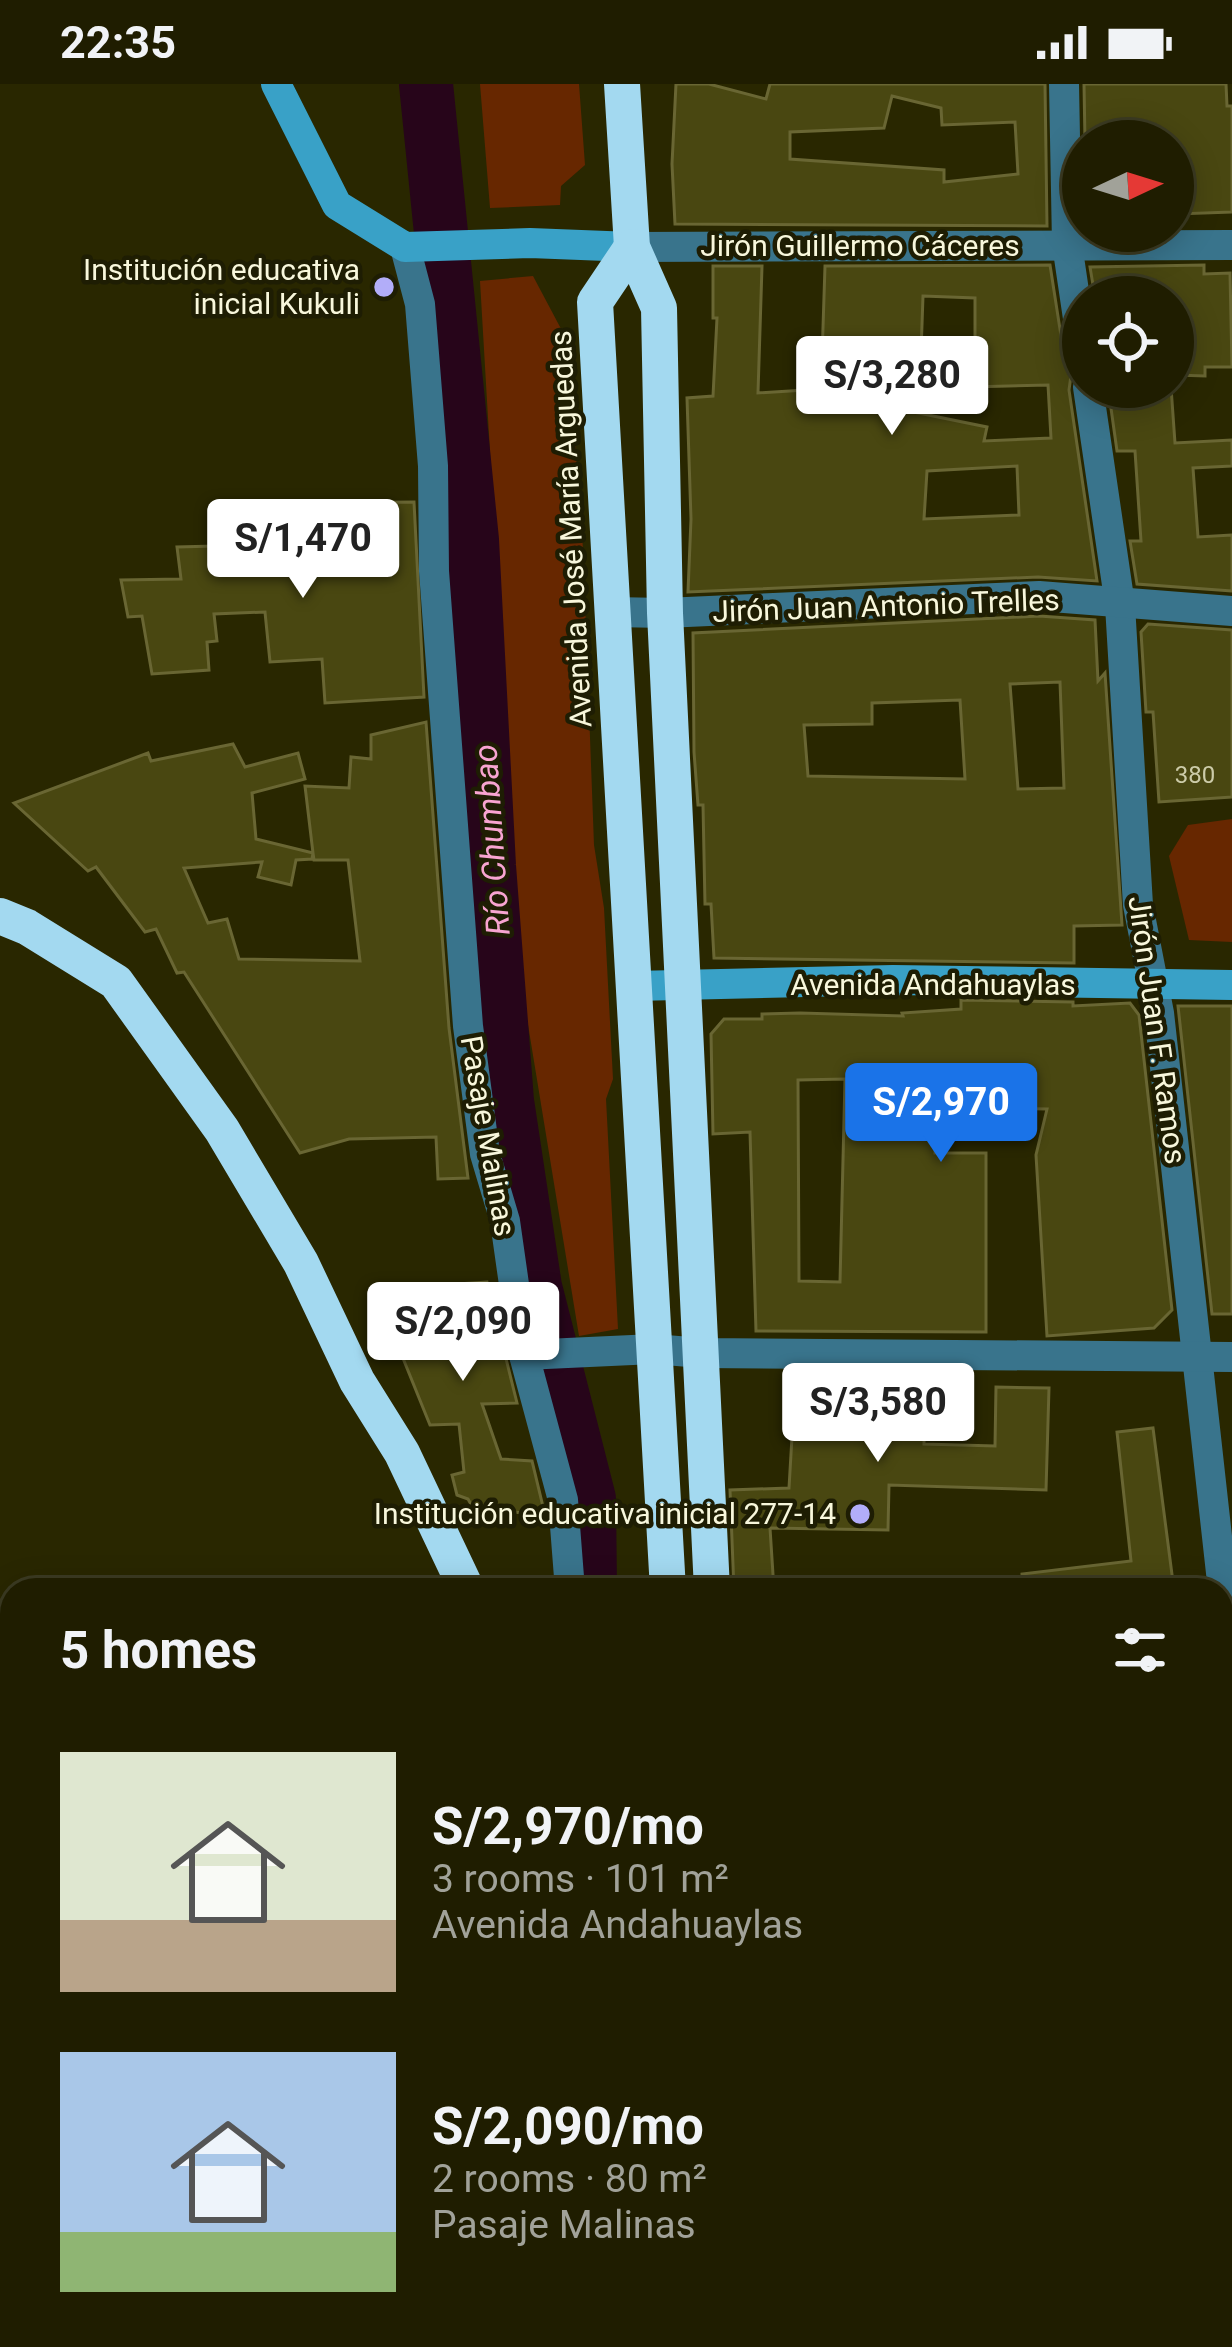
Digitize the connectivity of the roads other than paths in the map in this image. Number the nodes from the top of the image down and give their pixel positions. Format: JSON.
{"nodes":[{"id":1,"x":277,"y":84,"type":"edge"},
{"id":2,"x":622,"y":84,"type":"edge"},
{"id":3,"x":1064,"y":84,"type":"edge"},
{"id":4,"x":1065,"y":120,"type":"edge"},
{"id":5,"x":1062,"y":244,"type":"edge"},
{"id":6,"x":1194,"y":244,"type":"edge"},
{"id":7,"x":1232,"y":244,"type":"edge"},
{"id":8,"x":411,"y":247,"type":"junction"},
{"id":9,"x":632,"y":247,"type":"junction"},
{"id":10,"x":1091,"y":408,"type":"edge"},
{"id":11,"x":1120,"y":605,"type":"junction"},
{"id":12,"x":1232,"y":611,"type":"edge"},
{"id":13,"x":612,"y":612,"type":"junction"},
{"id":14,"x":664,"y":613,"type":"junction"},
{"id":15,"x":0,"y":916,"type":"edge"},
{"id":16,"x":634,"y":986,"type":"junction"},
{"id":17,"x":1232,"y":986,"type":"edge"},
{"id":18,"x":682,"y":987,"type":"junction"},
{"id":19,"x":1152,"y":987,"type":"junction"},
{"id":20,"x":655,"y":1349,"type":"junction"},
{"id":21,"x":701,"y":1353,"type":"junction"},
{"id":22,"x":528,"y":1354,"type":"junction"},
{"id":23,"x":1198,"y":1357,"type":"junction"},
{"id":24,"x":1232,"y":1357,"type":"edge"},
{"id":25,"x":461,"y":1578,"type":"edge"},
{"id":26,"x":569,"y":1578,"type":"edge"},
{"id":27,"x":667,"y":1578,"type":"edge"},
{"id":28,"x":711,"y":1578,"type":"edge"},
{"id":29,"x":1222,"y":1578,"type":"edge"}],
"edges":[{"from":1,"to":8,"type":"street"},
{"from":2,"to":9,"type":"highway"},
{"from":3,"to":4,"type":"street"},
{"from":5,"to":9,"type":"street","name":"Jirón Guillermo Cáceres"},
{"from":6,"to":7,"type":"street","name":"Jirón Guillermo Cáceres"},
{"from":8,"to":9,"type":"street"},
{"from":8,"to":22,"type":"street","name":"Pasaje Malinas"},
{"from":9,"to":13,"type":"highway","name":"Avenida José María Arguedas"},
{"from":9,"to":14,"type":"highway"},
{"from":10,"to":11,"type":"street","name":"Jirón Juan F. Ramos"},
{"from":11,"to":12,"type":"street","name":"Jirón Juan Antonio Trelles"},
{"from":11,"to":14,"type":"street","name":"Jirón Juan Antonio Trelles"},
{"from":11,"to":19,"type":"street","name":"Jirón Juan F. Ramos"},
{"from":13,"to":14,"type":"street","name":"Jirón Juan Antonio Trelles"},
{"from":13,"to":16,"type":"highway","name":"Avenida José María Arguedas"},
{"from":14,"to":18,"type":"highway"},
{"from":15,"to":25,"type":"highway"},
{"from":16,"to":18,"type":"street","name":"Avenida Andahuaylas"},
{"from":16,"to":20,"type":"highway","name":"Avenida José María Arguedas"},
{"from":17,"to":19,"type":"street","name":"Avenida Andahuaylas"},
{"from":18,"to":19,"type":"street","name":"Avenida Andahuaylas"},
{"from":18,"to":21,"type":"highway"},
{"from":19,"to":23,"type":"street","name":"Jirón Juan F. Ramos"},
{"from":20,"to":21,"type":"street"},
{"from":20,"to":22,"type":"street"},
{"from":20,"to":27,"type":"highway","name":"Avenida José María Arguedas"},
{"from":21,"to":23,"type":"street"},
{"from":21,"to":28,"type":"highway"},
{"from":22,"to":26,"type":"street","name":"Pasaje Malinas"},
{"from":23,"to":24,"type":"street"},
{"from":23,"to":29,"type":"street","name":"Jirón Juan F. Ramos"}]}
